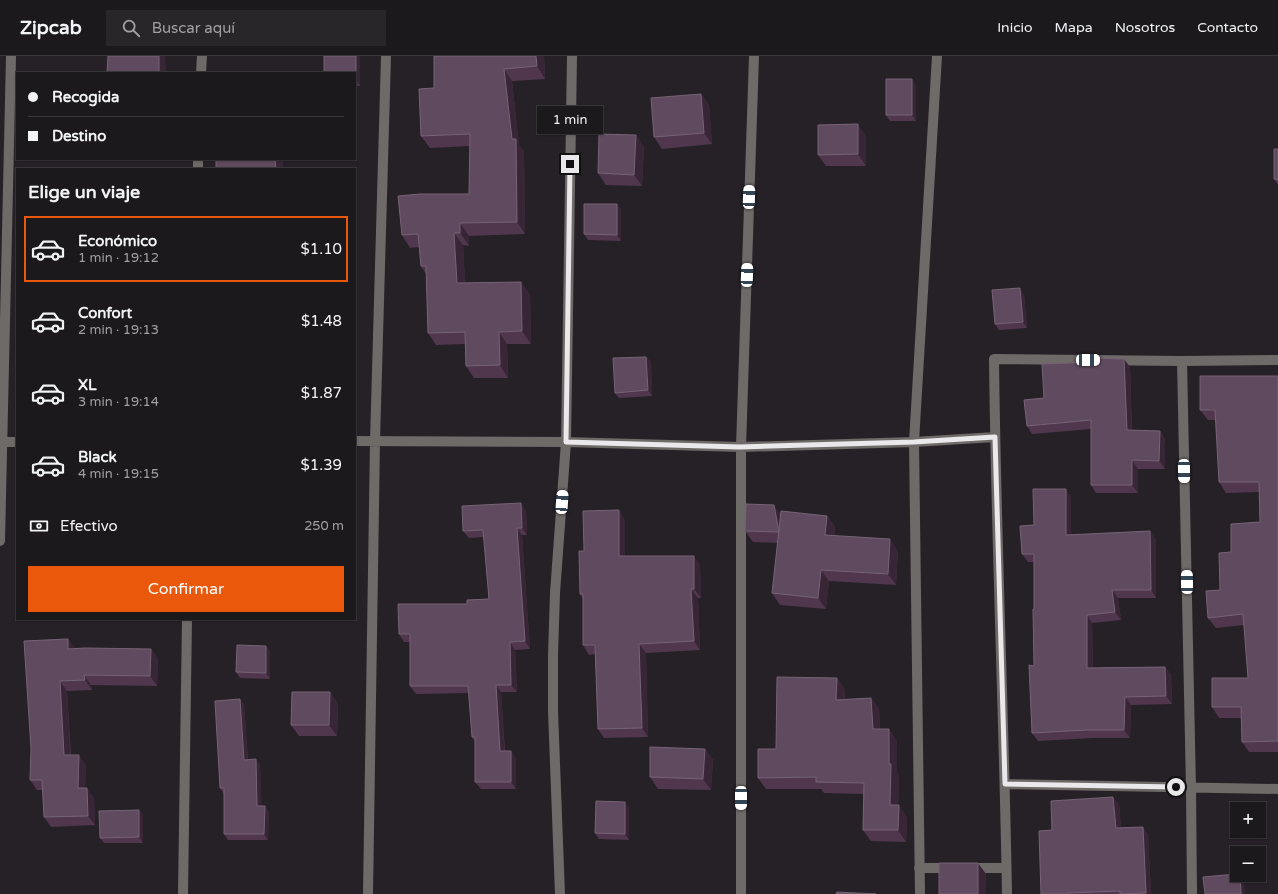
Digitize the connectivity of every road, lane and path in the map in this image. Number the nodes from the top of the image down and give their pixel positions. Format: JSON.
{"nodes":[{"id":1,"x":11,"y":56,"type":"edge"},
{"id":2,"x":202,"y":56,"type":"edge"},
{"id":3,"x":386,"y":56,"type":"edge"},
{"id":4,"x":572,"y":56,"type":"edge"},
{"id":5,"x":754,"y":56,"type":"edge"},
{"id":6,"x":938,"y":56,"type":"edge"},
{"id":7,"x":201,"y":72,"type":"edge"},
{"id":8,"x":1278,"y":360,"type":"edge"},
{"id":9,"x":1182,"y":361,"type":"junction"},
{"id":10,"x":995,"y":437,"type":"junction"},
{"id":11,"x":356,"y":441,"type":"edge"},
{"id":12,"x":375,"y":441,"type":"junction"},
{"id":13,"x":1,"y":442,"type":"edge"},
{"id":14,"x":16,"y":442,"type":"edge"},
{"id":15,"x":566,"y":442,"type":"junction"},
{"id":16,"x":914,"y":442,"type":"junction"},
{"id":17,"x":740,"y":447,"type":"junction"},
{"id":18,"x":0,"y":541,"type":"edge"},
{"id":19,"x":186,"y":620,"type":"edge"},
{"id":20,"x":1005,"y":784,"type":"junction"},
{"id":21,"x":1191,"y":788,"type":"junction"},
{"id":22,"x":1278,"y":789,"type":"edge"},
{"id":23,"x":919,"y":868,"type":"junction"},
{"id":24,"x":1006,"y":868,"type":"junction"},
{"id":25,"x":183,"y":894,"type":"edge"},
{"id":26,"x":368,"y":894,"type":"edge"},
{"id":27,"x":560,"y":894,"type":"edge"},
{"id":28,"x":741,"y":894,"type":"edge"},
{"id":29,"x":920,"y":894,"type":"edge"},
{"id":30,"x":1007,"y":894,"type":"edge"},
{"id":31,"x":1192,"y":894,"type":"edge"}],
"edges":[{"from":1,"to":13,"type":"street"},
{"from":2,"to":7,"type":"street"},
{"from":3,"to":12,"type":"street"},
{"from":4,"to":15,"type":"street"},
{"from":5,"to":17,"type":"street"},
{"from":6,"to":16,"type":"street"},
{"from":8,"to":9,"type":"street"},
{"from":9,"to":10,"type":"street"},
{"from":9,"to":21,"type":"street"},
{"from":10,"to":16,"type":"street"},
{"from":10,"to":20,"type":"street"},
{"from":11,"to":12,"type":"street"},
{"from":12,"to":15,"type":"street"},
{"from":12,"to":26,"type":"street"},
{"from":13,"to":14,"type":"street"},
{"from":13,"to":18,"type":"street"},
{"from":15,"to":17,"type":"street"},
{"from":15,"to":27,"type":"street"},
{"from":16,"to":17,"type":"street"},
{"from":16,"to":23,"type":"street"},
{"from":17,"to":28,"type":"street"},
{"from":19,"to":25,"type":"street"},
{"from":20,"to":21,"type":"street"},
{"from":20,"to":24,"type":"street"},
{"from":21,"to":22,"type":"street"},
{"from":21,"to":31,"type":"street"},
{"from":23,"to":24,"type":"street"},
{"from":23,"to":29,"type":"street"},
{"from":24,"to":30,"type":"street"}]}
